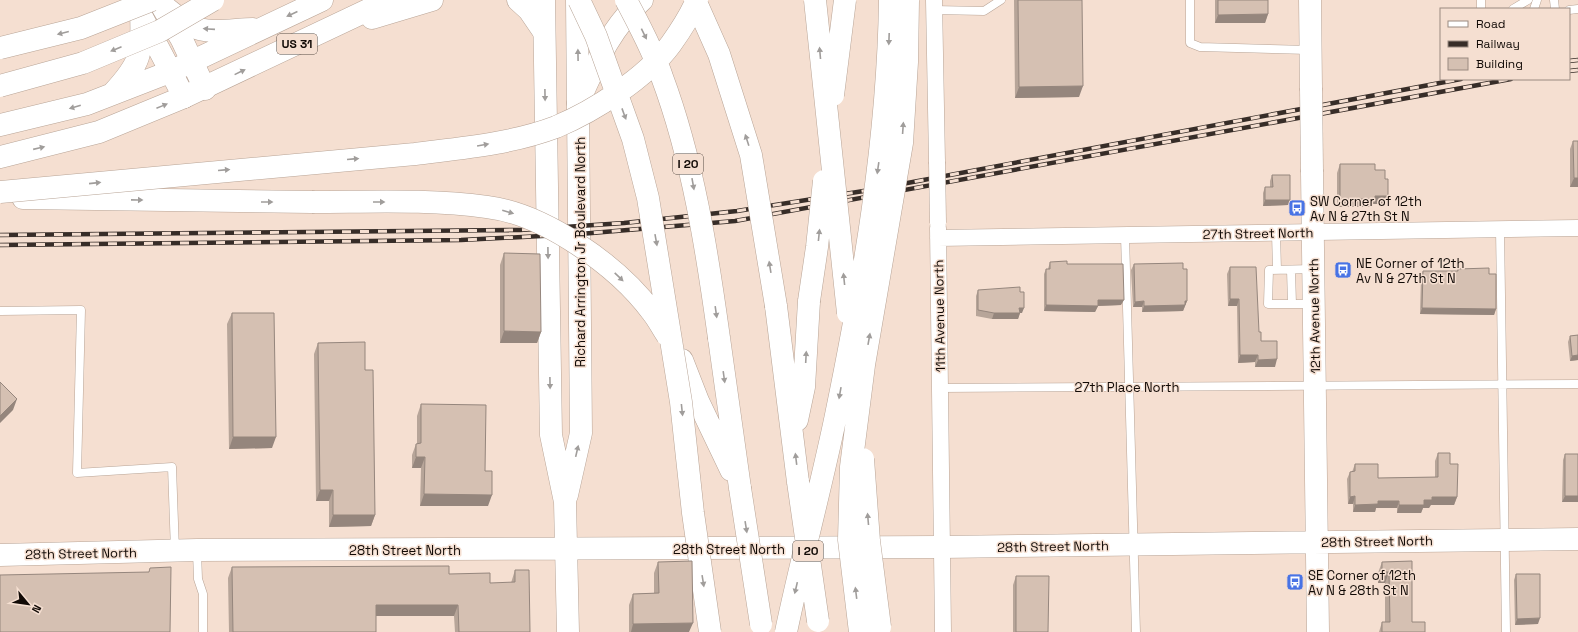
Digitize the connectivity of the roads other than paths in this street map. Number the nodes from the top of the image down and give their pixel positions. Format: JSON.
{"nodes":[{"id":1,"x":213,"y":0,"type":"edge"},
{"id":2,"x":322,"y":0,"type":"edge"},
{"id":3,"x":389,"y":0,"type":"edge"},
{"id":4,"x":432,"y":0,"type":"edge"},
{"id":5,"x":518,"y":0,"type":"edge"},
{"id":6,"x":544,"y":0,"type":"edge"},
{"id":7,"x":578,"y":0,"type":"edge"},
{"id":8,"x":626,"y":0,"type":"edge"},
{"id":9,"x":642,"y":0,"type":"edge"},
{"id":10,"x":696,"y":0,"type":"edge"},
{"id":11,"x":815,"y":0,"type":"edge"},
{"id":12,"x":846,"y":0,"type":"edge"},
{"id":13,"x":890,"y":0,"type":"edge"},
{"id":14,"x":908,"y":0,"type":"edge"},
{"id":15,"x":1001,"y":0,"type":"edge"},
{"id":16,"x":1190,"y":0,"type":"edge"},
{"id":17,"x":1310,"y":0,"type":"edge"},
{"id":18,"x":1528,"y":0,"type":"edge"},
{"id":19,"x":149,"y":4,"type":"edge"},
{"id":20,"x":934,"y":5,"type":"edge"},
{"id":21,"x":1515,"y":8,"type":"edge"},
{"id":22,"x":262,"y":28,"type":"junction"},
{"id":23,"x":544,"y":32,"type":"junction"},
{"id":24,"x":310,"y":38,"type":"junction"},
{"id":25,"x":0,"y":48,"type":"edge"},
{"id":26,"x":1310,"y":50,"type":"junction"},
{"id":27,"x":192,"y":61,"type":"junction"},
{"id":28,"x":172,"y":71,"type":"junction"},
{"id":29,"x":0,"y":86,"type":"edge"},
{"id":30,"x":205,"y":89,"type":"junction"},
{"id":31,"x":112,"y":95,"type":"junction"},
{"id":32,"x":184,"y":97,"type":"junction"},
{"id":33,"x":578,"y":103,"type":"junction"},
{"id":34,"x":0,"y":125,"type":"edge"},
{"id":35,"x":0,"y":157,"type":"edge"},
{"id":36,"x":0,"y":192,"type":"edge"},
{"id":37,"x":0,"y":197,"type":"edge"},
{"id":38,"x":1578,"y":228,"type":"edge"},
{"id":39,"x":1500,"y":229,"type":"junction"},
{"id":40,"x":938,"y":230,"type":"junction"},
{"id":41,"x":1276,"y":232,"type":"junction"},
{"id":42,"x":1313,"y":232,"type":"junction"},
{"id":43,"x":1125,"y":235,"type":"junction"},
{"id":44,"x":1313,"y":269,"type":"junction"},
{"id":45,"x":1277,"y":270,"type":"junction"},
{"id":46,"x":1291,"y":270,"type":"junction"},
{"id":47,"x":1292,"y":304,"type":"junction"},
{"id":48,"x":1314,"y":304,"type":"junction"},
{"id":49,"x":0,"y":311,"type":"edge"},
{"id":50,"x":1578,"y":384,"type":"edge"},
{"id":51,"x":1503,"y":385,"type":"junction"},
{"id":52,"x":1315,"y":386,"type":"junction"},
{"id":53,"x":1128,"y":387,"type":"junction"},
{"id":54,"x":940,"y":388,"type":"junction"},
{"id":55,"x":793,"y":436,"type":"junction"},
{"id":56,"x":740,"y":488,"type":"junction"},
{"id":57,"x":565,"y":502,"type":"junction"},
{"id":58,"x":1578,"y":539,"type":"edge"},
{"id":59,"x":1505,"y":540,"type":"junction"},
{"id":60,"x":1317,"y":542,"type":"junction"},
{"id":61,"x":1135,"y":545,"type":"junction"},
{"id":62,"x":941,"y":547,"type":"junction"},
{"id":63,"x":197,"y":550,"type":"junction"},
{"id":64,"x":566,"y":550,"type":"junction"},
{"id":65,"x":175,"y":551,"type":"junction"},
{"id":66,"x":0,"y":555,"type":"edge"},
{"id":67,"x":819,"y":627,"type":"edge"},
{"id":68,"x":761,"y":628,"type":"edge"},
{"id":69,"x":203,"y":632,"type":"edge"},
{"id":70,"x":568,"y":632,"type":"edge"},
{"id":71,"x":710,"y":632,"type":"edge"},
{"id":72,"x":786,"y":632,"type":"edge"},
{"id":73,"x":860,"y":632,"type":"edge"},
{"id":74,"x":880,"y":632,"type":"edge"},
{"id":75,"x":943,"y":632,"type":"edge"},
{"id":76,"x":1136,"y":632,"type":"edge"},
{"id":77,"x":1318,"y":632,"type":"edge"},
{"id":78,"x":1506,"y":632,"type":"edge"}],
"edges":[{"from":1,"to":29,"type":"main road","one_way":true,"bridge":true},
{"from":2,"to":22,"type":"main road","number":"US 31","one_way":true},
{"from":3,"to":24,"type":"main road","number":"US 31"},
{"from":4,"to":24,"type":"main road"},
{"from":5,"to":23,"type":"main road"},
{"from":6,"to":23,"type":"main road","name":"Richard Arrington Jr Boulevard North"},
{"from":33,"to":7,"type":"main road","name":"Richard Arrington Jr Boulevard North","one_way":true},
{"from":7,"to":71,"type":"main road","one_way":true,"bridge":true},
{"from":8,"to":56,"type":"main road","number":"I 20","one_way":true,"bridge":true},
{"from":9,"to":33,"type":"main road"},
{"from":36,"to":10,"type":"main road","one_way":true,"bridge":true},
{"from":55,"to":10,"type":"main road","number":"I 20","one_way":true,"bridge":true},
{"from":74,"to":11,"type":"main road","one_way":true,"bridge":true},
{"from":55,"to":12,"type":"main road","one_way":true,"bridge":true},
{"from":13,"to":72,"type":"main road","one_way":true,"bridge":true},
{"from":73,"to":14,"type":"main road","one_way":true,"bridge":true},
{"from":15,"to":20,"type":"lane"},
{"from":16,"to":26,"type":"lane"},
{"from":17,"to":26,"type":"main road","name":"12th Avenue North"},
{"from":18,"to":21,"type":"lane"},
{"from":22,"to":19,"type":"main road","one_way":true},
{"from":19,"to":25,"type":"main road","one_way":true,"bridge":true},
{"from":19,"to":27,"type":"main road"},
{"from":19,"to":28,"type":"main road"},
{"from":19,"to":31,"type":"main road"},
{"from":20,"to":40,"type":"street","name":"11th Avenue North","bridge":true},
{"from":22,"to":27,"type":"main road","number":"US 31"},
{"from":23,"to":57,"type":"main road","name":"Richard Arrington Jr Boulevard North","one_way":true},
{"from":30,"to":24,"type":"main road","number":"US 31","one_way":true},
{"from":26,"to":42,"type":"main road","name":"12th Avenue North","bridge":true},
{"from":27,"to":28,"type":"main road","number":"US 31"},
{"from":27,"to":30,"type":"main road"},
{"from":28,"to":31,"type":"main road","number":"US 31"},
{"from":28,"to":32,"type":"main road"},
{"from":30,"to":32,"type":"main road","number":"US 31"},
{"from":31,"to":34,"type":"main road","number":"US 31","one_way":true},
{"from":35,"to":32,"type":"main road","number":"US 31","one_way":true},
{"from":57,"to":33,"type":"main road","name":"Richard Arrington Jr Boulevard North","one_way":true},
{"from":37,"to":56,"type":"main road","one_way":true,"bridge":true},
{"from":38,"to":39,"type":"street","name":"27th Street North"},
{"from":39,"to":42,"type":"street","name":"27th Street North"},
{"from":39,"to":51,"type":"lane"},
{"from":40,"to":43,"type":"street","name":"27th Street North"},
{"from":40,"to":54,"type":"street","name":"11th Avenue North"},
{"from":41,"to":42,"type":"street","name":"27th Street North"},
{"from":41,"to":43,"type":"street","name":"27th Street North"},
{"from":41,"to":45,"type":"lane"},
{"from":42,"to":44,"type":"main road","name":"12th Avenue North"},
{"from":43,"to":53,"type":"lane"},
{"from":44,"to":46,"type":"lane"},
{"from":44,"to":48,"type":"main road","name":"12th Avenue North"},
{"from":45,"to":46,"type":"lane"},
{"from":45,"to":47,"type":"lane"},
{"from":46,"to":47,"type":"lane"},
{"from":47,"to":48,"type":"lane"},
{"from":48,"to":52,"type":"main road","name":"12th Avenue North"},
{"from":49,"to":65,"type":"lane"},
{"from":50,"to":51,"type":"lane","name":"27th Place North"},
{"from":51,"to":52,"type":"lane","name":"27th Place North"},
{"from":51,"to":59,"type":"lane"},
{"from":52,"to":53,"type":"lane","name":"27th Place North"},
{"from":52,"to":60,"type":"main road","name":"12th Avenue North"},
{"from":53,"to":54,"type":"lane","name":"27th Place North"},
{"from":53,"to":61,"type":"lane"},
{"from":54,"to":62,"type":"street","name":"11th Avenue North"},
{"from":67,"to":55,"type":"main road","number":"I 20","one_way":true,"bridge":true},
{"from":56,"to":68,"type":"main road","number":"I 20","one_way":true,"bridge":true},
{"from":57,"to":64,"type":"main road","name":"Richard Arrington Jr Boulevard North"},
{"from":58,"to":59,"type":"main road","name":"28th Street North"},
{"from":59,"to":60,"type":"main road","name":"28th Street North"},
{"from":59,"to":78,"type":"lane"},
{"from":60,"to":61,"type":"main road","name":"28th Street North"},
{"from":60,"to":77,"type":"main road","name":"12th Avenue North"},
{"from":61,"to":62,"type":"main road","name":"28th Street North"},
{"from":61,"to":76,"type":"lane"},
{"from":62,"to":64,"type":"main road","name":"28th Street North"},
{"from":62,"to":75,"type":"street","name":"11th Avenue North"},
{"from":63,"to":64,"type":"main road","name":"28th Street North"},
{"from":63,"to":65,"type":"main road","name":"28th Street North"},
{"from":63,"to":69,"type":"lane"},
{"from":64,"to":70,"type":"main road","name":"Richard Arrington Jr Boulevard North"},
{"from":65,"to":66,"type":"main road","name":"28th Street North"}]}
